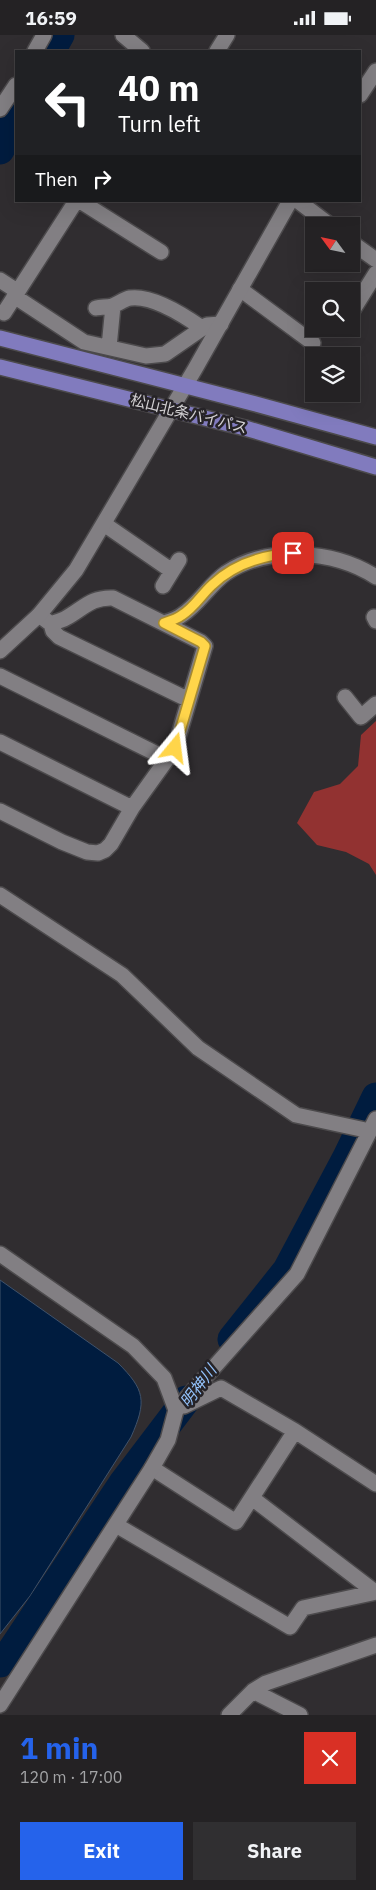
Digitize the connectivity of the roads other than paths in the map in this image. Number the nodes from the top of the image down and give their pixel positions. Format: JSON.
{"nodes":[{"id":1,"x":44,"y":35,"type":"edge"},
{"id":2,"x":227,"y":35,"type":"edge"},
{"id":3,"x":127,"y":36,"type":"edge"},
{"id":4,"x":36,"y":50,"type":"edge"},
{"id":5,"x":141,"y":50,"type":"edge"},
{"id":6,"x":218,"y":50,"type":"edge"},
{"id":7,"x":376,"y":71,"type":"edge"},
{"id":8,"x":15,"y":86,"type":"edge"},
{"id":9,"x":361,"y":94,"type":"edge"},
{"id":10,"x":0,"y":109,"type":"edge"},
{"id":11,"x":77,"y":202,"type":"edge"},
{"id":12,"x":80,"y":202,"type":"edge"},
{"id":13,"x":289,"y":202,"type":"edge"},
{"id":14,"x":299,"y":202,"type":"edge"},
{"id":15,"x":319,"y":217,"type":"edge"},
{"id":16,"x":360,"y":248,"type":"edge"},
{"id":17,"x":161,"y":252,"type":"dead end"},
{"id":18,"x":376,"y":260,"type":"edge"},
{"id":19,"x":376,"y":273,"type":"edge"},
{"id":20,"x":0,"y":280,"type":"edge"},
{"id":21,"x":240,"y":289,"type":"junction"},
{"id":22,"x":16,"y":293,"type":"junction"},
{"id":23,"x":360,"y":299,"type":"edge"},
{"id":24,"x":113,"y":306,"type":"junction"},
{"id":25,"x":96,"y":308,"type":"dead end"},
{"id":26,"x":4,"y":313,"type":"dead end"},
{"id":27,"x":221,"y":323,"type":"junction"},
{"id":28,"x":202,"y":328,"type":"junction"},
{"id":29,"x":0,"y":338,"type":"edge"},
{"id":30,"x":314,"y":343,"type":"dead end"},
{"id":31,"x":109,"y":347,"type":"junction"},
{"id":32,"x":0,"y":367,"type":"edge"},
{"id":33,"x":185,"y":387,"type":"junction"},
{"id":34,"x":172,"y":410,"type":"junction"},
{"id":35,"x":376,"y":437,"type":"edge"},
{"id":36,"x":376,"y":467,"type":"edge"},
{"id":37,"x":104,"y":524,"type":"junction"},
{"id":38,"x":376,"y":577,"type":"edge"},
{"id":39,"x":163,"y":586,"type":"dead end"},
{"id":40,"x":45,"y":619,"type":"junction"},
{"id":41,"x":164,"y":623,"type":"junction"},
{"id":42,"x":0,"y":651,"type":"edge"},
{"id":43,"x":0,"y":677,"type":"edge"},
{"id":44,"x":345,"y":697,"type":"dead end"},
{"id":45,"x":190,"y":700,"type":"junction"},
{"id":46,"x":376,"y":704,"type":"edge"},
{"id":47,"x":0,"y":743,"type":"edge"},
{"id":48,"x":167,"y":759,"type":"junction"},
{"id":49,"x":132,"y":808,"type":"junction"},
{"id":50,"x":0,"y":811,"type":"edge"},
{"id":51,"x":0,"y":895,"type":"edge"},
{"id":52,"x":373,"y":1125,"type":"edge"},
{"id":53,"x":0,"y":1254,"type":"edge"},
{"id":54,"x":176,"y":1410,"type":"junction"},
{"id":55,"x":295,"y":1431,"type":"junction"},
{"id":56,"x":152,"y":1468,"type":"junction"},
{"id":57,"x":376,"y":1484,"type":"edge"},
{"id":58,"x":252,"y":1498,"type":"junction"},
{"id":59,"x":116,"y":1525,"type":"junction"},
{"id":60,"x":376,"y":1592,"type":"edge"},
{"id":61,"x":376,"y":1646,"type":"edge"},
{"id":62,"x":253,"y":1691,"type":"junction"},
{"id":63,"x":0,"y":1705,"type":"edge"},
{"id":64,"x":229,"y":1715,"type":"edge"},
{"id":65,"x":300,"y":1715,"type":"edge"}],
"edges":[{"from":1,"to":4,"type":"street"},
{"from":2,"to":6,"type":"street"},
{"from":3,"to":5,"type":"street"},
{"from":7,"to":9,"type":"street"},
{"from":8,"to":10,"type":"street"},
{"from":11,"to":22,"type":"street"},
{"from":12,"to":17,"type":"street"},
{"from":13,"to":21,"type":"street"},
{"from":14,"to":15,"type":"street"},
{"from":16,"to":18,"type":"street"},
{"from":19,"to":23,"type":"street"},
{"from":20,"to":22,"type":"street"},
{"from":21,"to":27,"type":"street"},
{"from":21,"to":30,"type":"street"},
{"from":22,"to":26,"type":"street"},
{"from":22,"to":31,"type":"street"},
{"from":24,"to":25,"type":"street"},
{"from":24,"to":28,"type":"street"},
{"from":24,"to":31,"type":"street"},
{"from":27,"to":28,"type":"street"},
{"from":27,"to":33,"type":"street"},
{"from":28,"to":31,"type":"street"},
{"from":29,"to":33,"type":"highway","name":"松山北条バイパス"},
{"from":32,"to":34,"type":"highway","name":"松山北条バイパス"},
{"from":33,"to":34,"type":"street"},
{"from":33,"to":35,"type":"highway","name":"松山北条バイパス"},
{"from":34,"to":36,"type":"highway","name":"松山北条バイパス"},
{"from":34,"to":37,"type":"street"},
{"from":37,"to":39,"type":"street"},
{"from":37,"to":40,"type":"street"},
{"from":38,"to":41,"type":"street"},
{"from":40,"to":41,"type":"street"},
{"from":40,"to":42,"type":"street"},
{"from":40,"to":45,"type":"street"},
{"from":41,"to":45,"type":"street"},
{"from":43,"to":48,"type":"street"},
{"from":44,"to":46,"type":"street"},
{"from":45,"to":48,"type":"street"},
{"from":47,"to":49,"type":"street"},
{"from":48,"to":49,"type":"street"},
{"from":49,"to":50,"type":"street"},
{"from":51,"to":52,"type":"street"},
{"from":52,"to":54,"type":"street"},
{"from":53,"to":54,"type":"street"},
{"from":54,"to":55,"type":"street"},
{"from":54,"to":56,"type":"street"},
{"from":55,"to":57,"type":"street"},
{"from":55,"to":58,"type":"street"},
{"from":56,"to":58,"type":"street"},
{"from":56,"to":59,"type":"street"},
{"from":58,"to":60,"type":"street"},
{"from":59,"to":60,"type":"street"},
{"from":59,"to":63,"type":"street"},
{"from":61,"to":62,"type":"street"},
{"from":62,"to":64,"type":"street"},
{"from":62,"to":65,"type":"street"}]}
